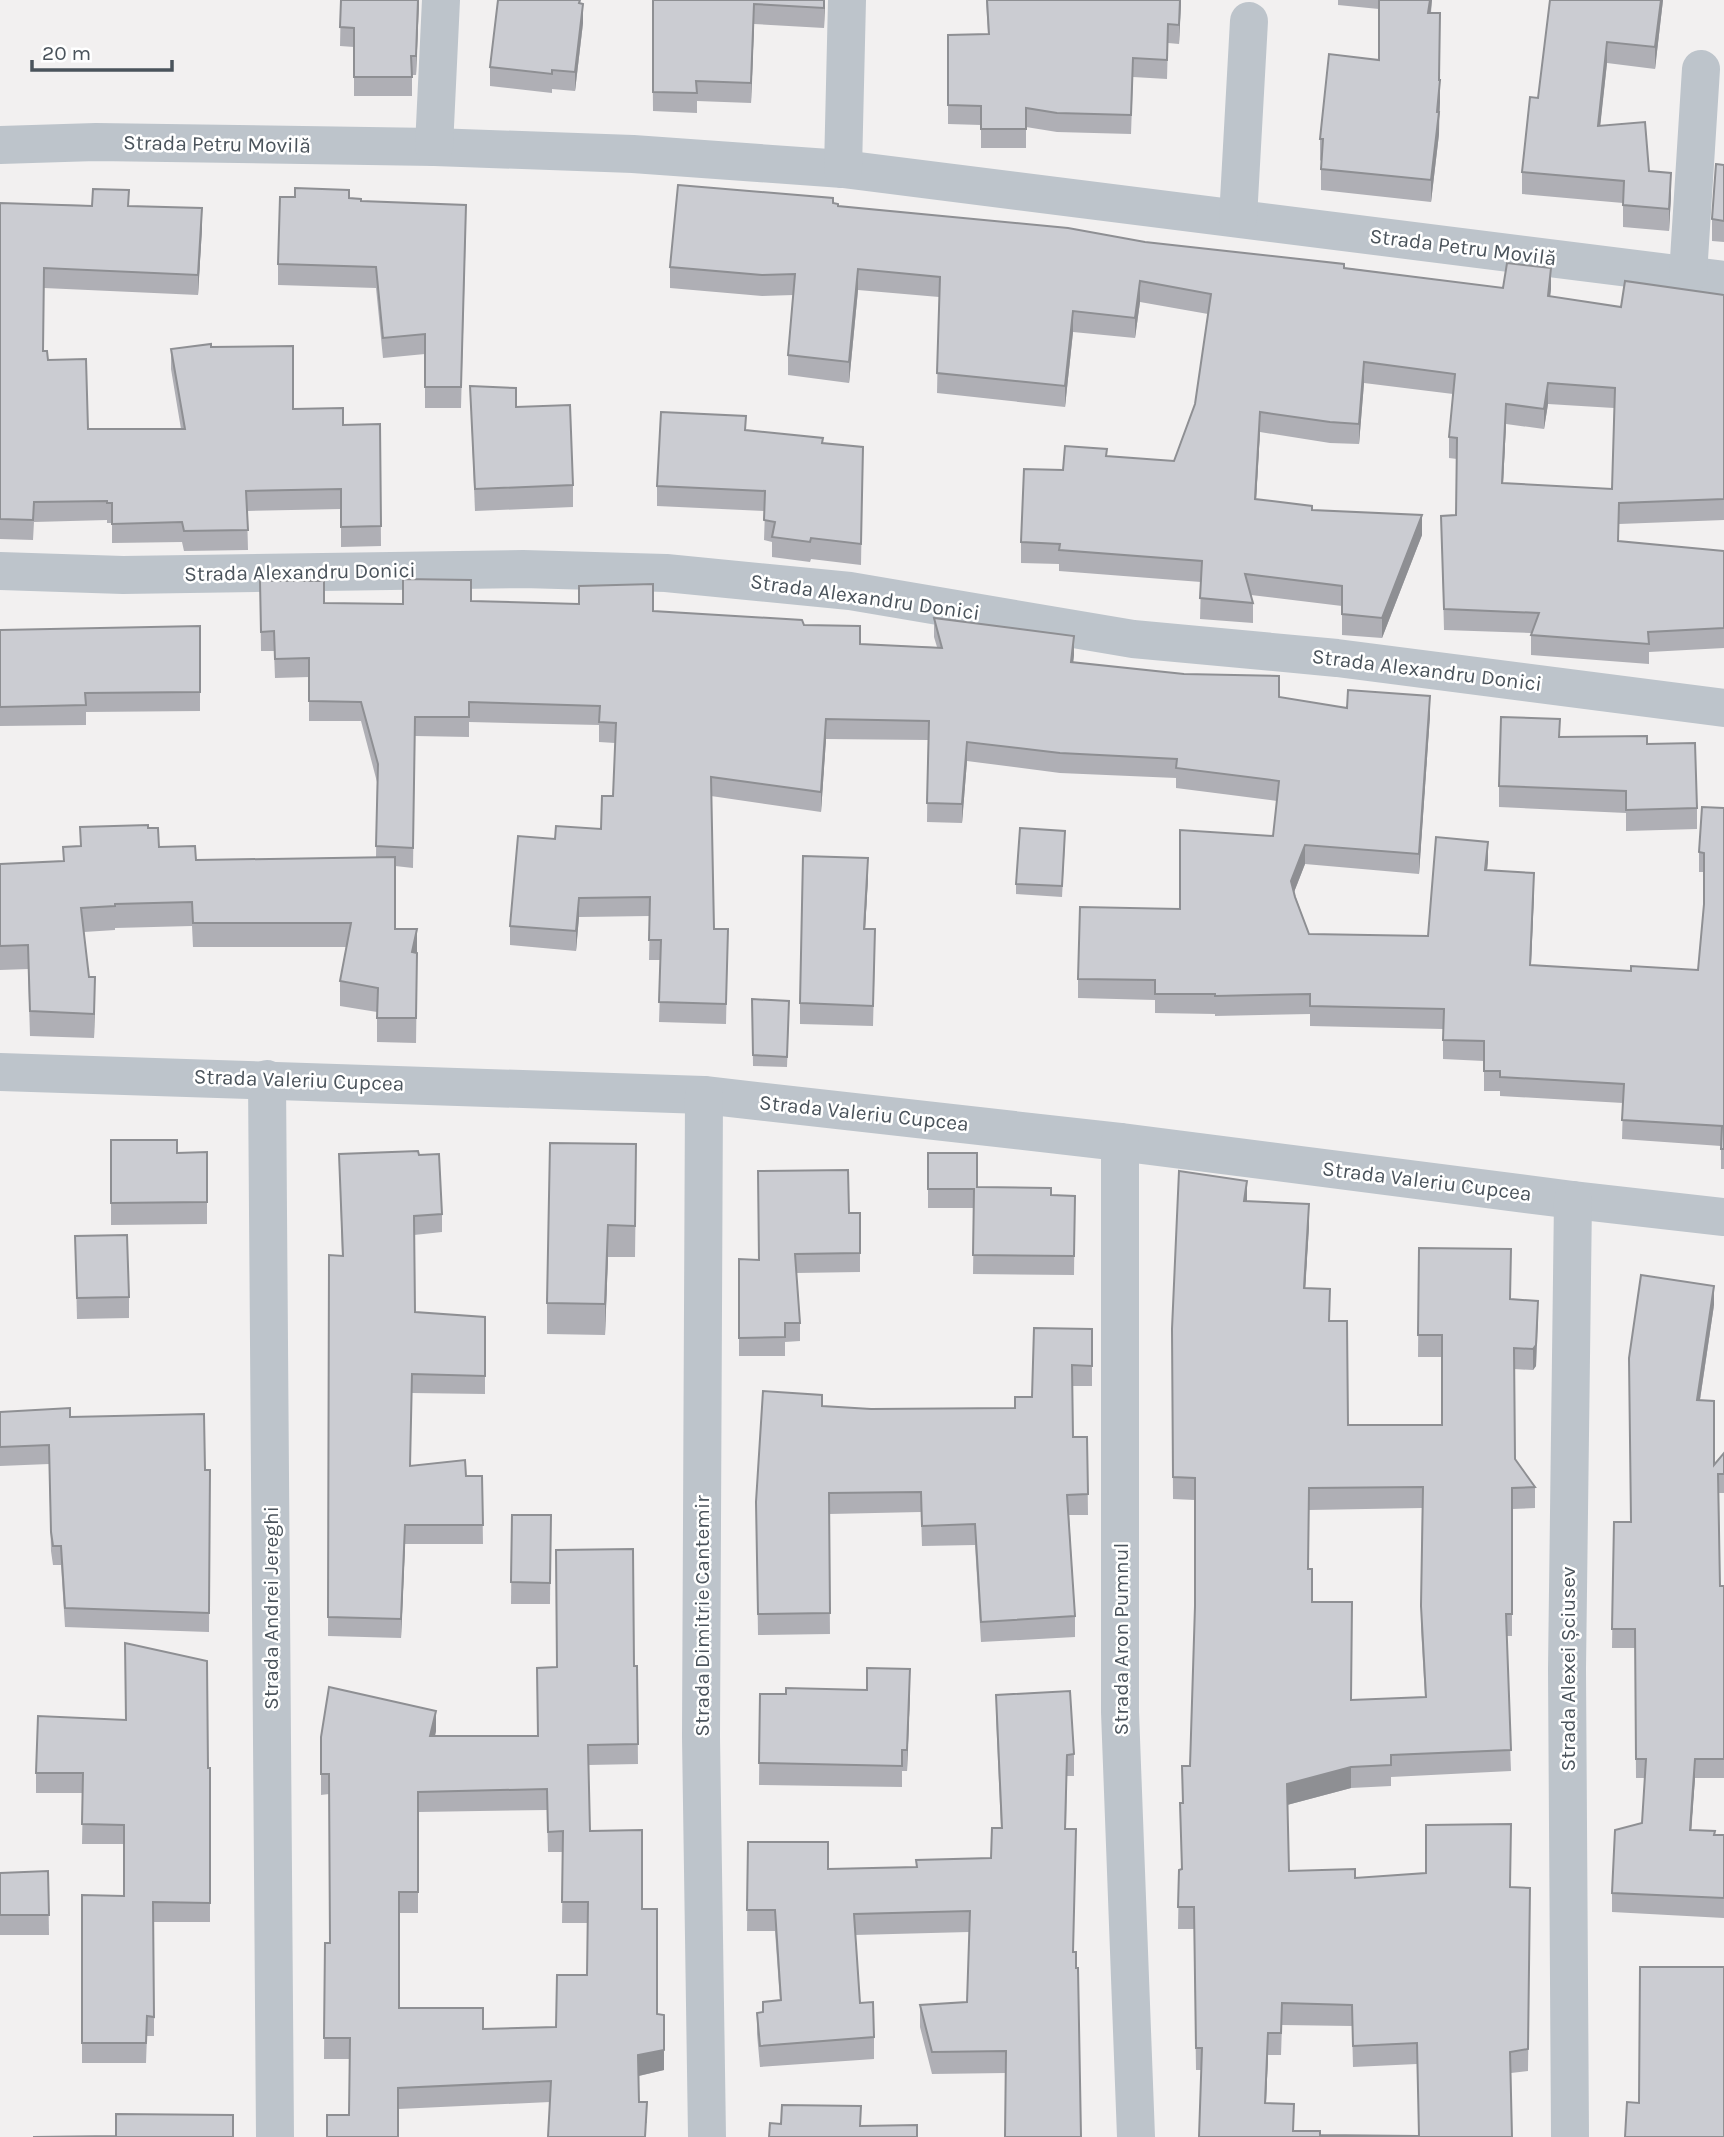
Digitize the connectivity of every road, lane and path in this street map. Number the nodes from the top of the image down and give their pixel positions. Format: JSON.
{"nodes":[{"id":1,"x":442,"y":0,"type":"edge"},
{"id":2,"x":847,"y":0,"type":"edge"},
{"id":3,"x":1249,"y":22,"type":"dead end"},
{"id":4,"x":1701,"y":69,"type":"dead end"},
{"id":5,"x":0,"y":145,"type":"edge"},
{"id":6,"x":434,"y":147,"type":"junction"},
{"id":7,"x":843,"y":169,"type":"junction"},
{"id":8,"x":1238,"y":218,"type":"junction"},
{"id":9,"x":1706,"y":278,"type":"edge"},
{"id":10,"x":0,"y":572,"type":"edge"},
{"id":11,"x":1724,"y":708,"type":"edge"},
{"id":12,"x":0,"y":1072,"type":"edge"},
{"id":13,"x":267,"y":1079,"type":"junction"},
{"id":14,"x":704,"y":1095,"type":"junction"},
{"id":15,"x":1120,"y":1142,"type":"junction"},
{"id":16,"x":1573,"y":1200,"type":"junction"},
{"id":17,"x":1724,"y":1217,"type":"edge"},
{"id":18,"x":275,"y":2137,"type":"edge"},
{"id":19,"x":707,"y":2137,"type":"edge"},
{"id":20,"x":1136,"y":2137,"type":"edge"},
{"id":21,"x":1570,"y":2137,"type":"edge"}],
"edges":[{"from":1,"to":6,"type":"street"},
{"from":2,"to":7,"type":"street"},
{"from":3,"to":8,"type":"street"},
{"from":4,"to":9,"type":"street","name":"Strada Petru Movilă"},
{"from":5,"to":6,"type":"street","name":"Strada Petru Movilă"},
{"from":6,"to":7,"type":"street","name":"Strada Petru Movilă"},
{"from":7,"to":8,"type":"street","name":"Strada Petru Movilă"},
{"from":8,"to":9,"type":"street","name":"Strada Petru Movilă"},
{"from":10,"to":11,"type":"street","name":"Strada Alexandru Donici"},
{"from":12,"to":13,"type":"street","name":"Strada Valeriu Cupcea"},
{"from":13,"to":14,"type":"street","name":"Strada Valeriu Cupcea"},
{"from":13,"to":18,"type":"street","name":"Strada Andrei Jereghi"},
{"from":14,"to":15,"type":"street","name":"Strada Valeriu Cupcea"},
{"from":14,"to":19,"type":"street","name":"Strada Dimitrie Cantemir"},
{"from":15,"to":16,"type":"street","name":"Strada Valeriu Cupcea"},
{"from":15,"to":20,"type":"street","name":"Strada Aron Pumnul"},
{"from":16,"to":17,"type":"street","name":"Strada Valeriu Cupcea"},
{"from":16,"to":21,"type":"street","name":"Strada Alexei Șciusev"}]}
